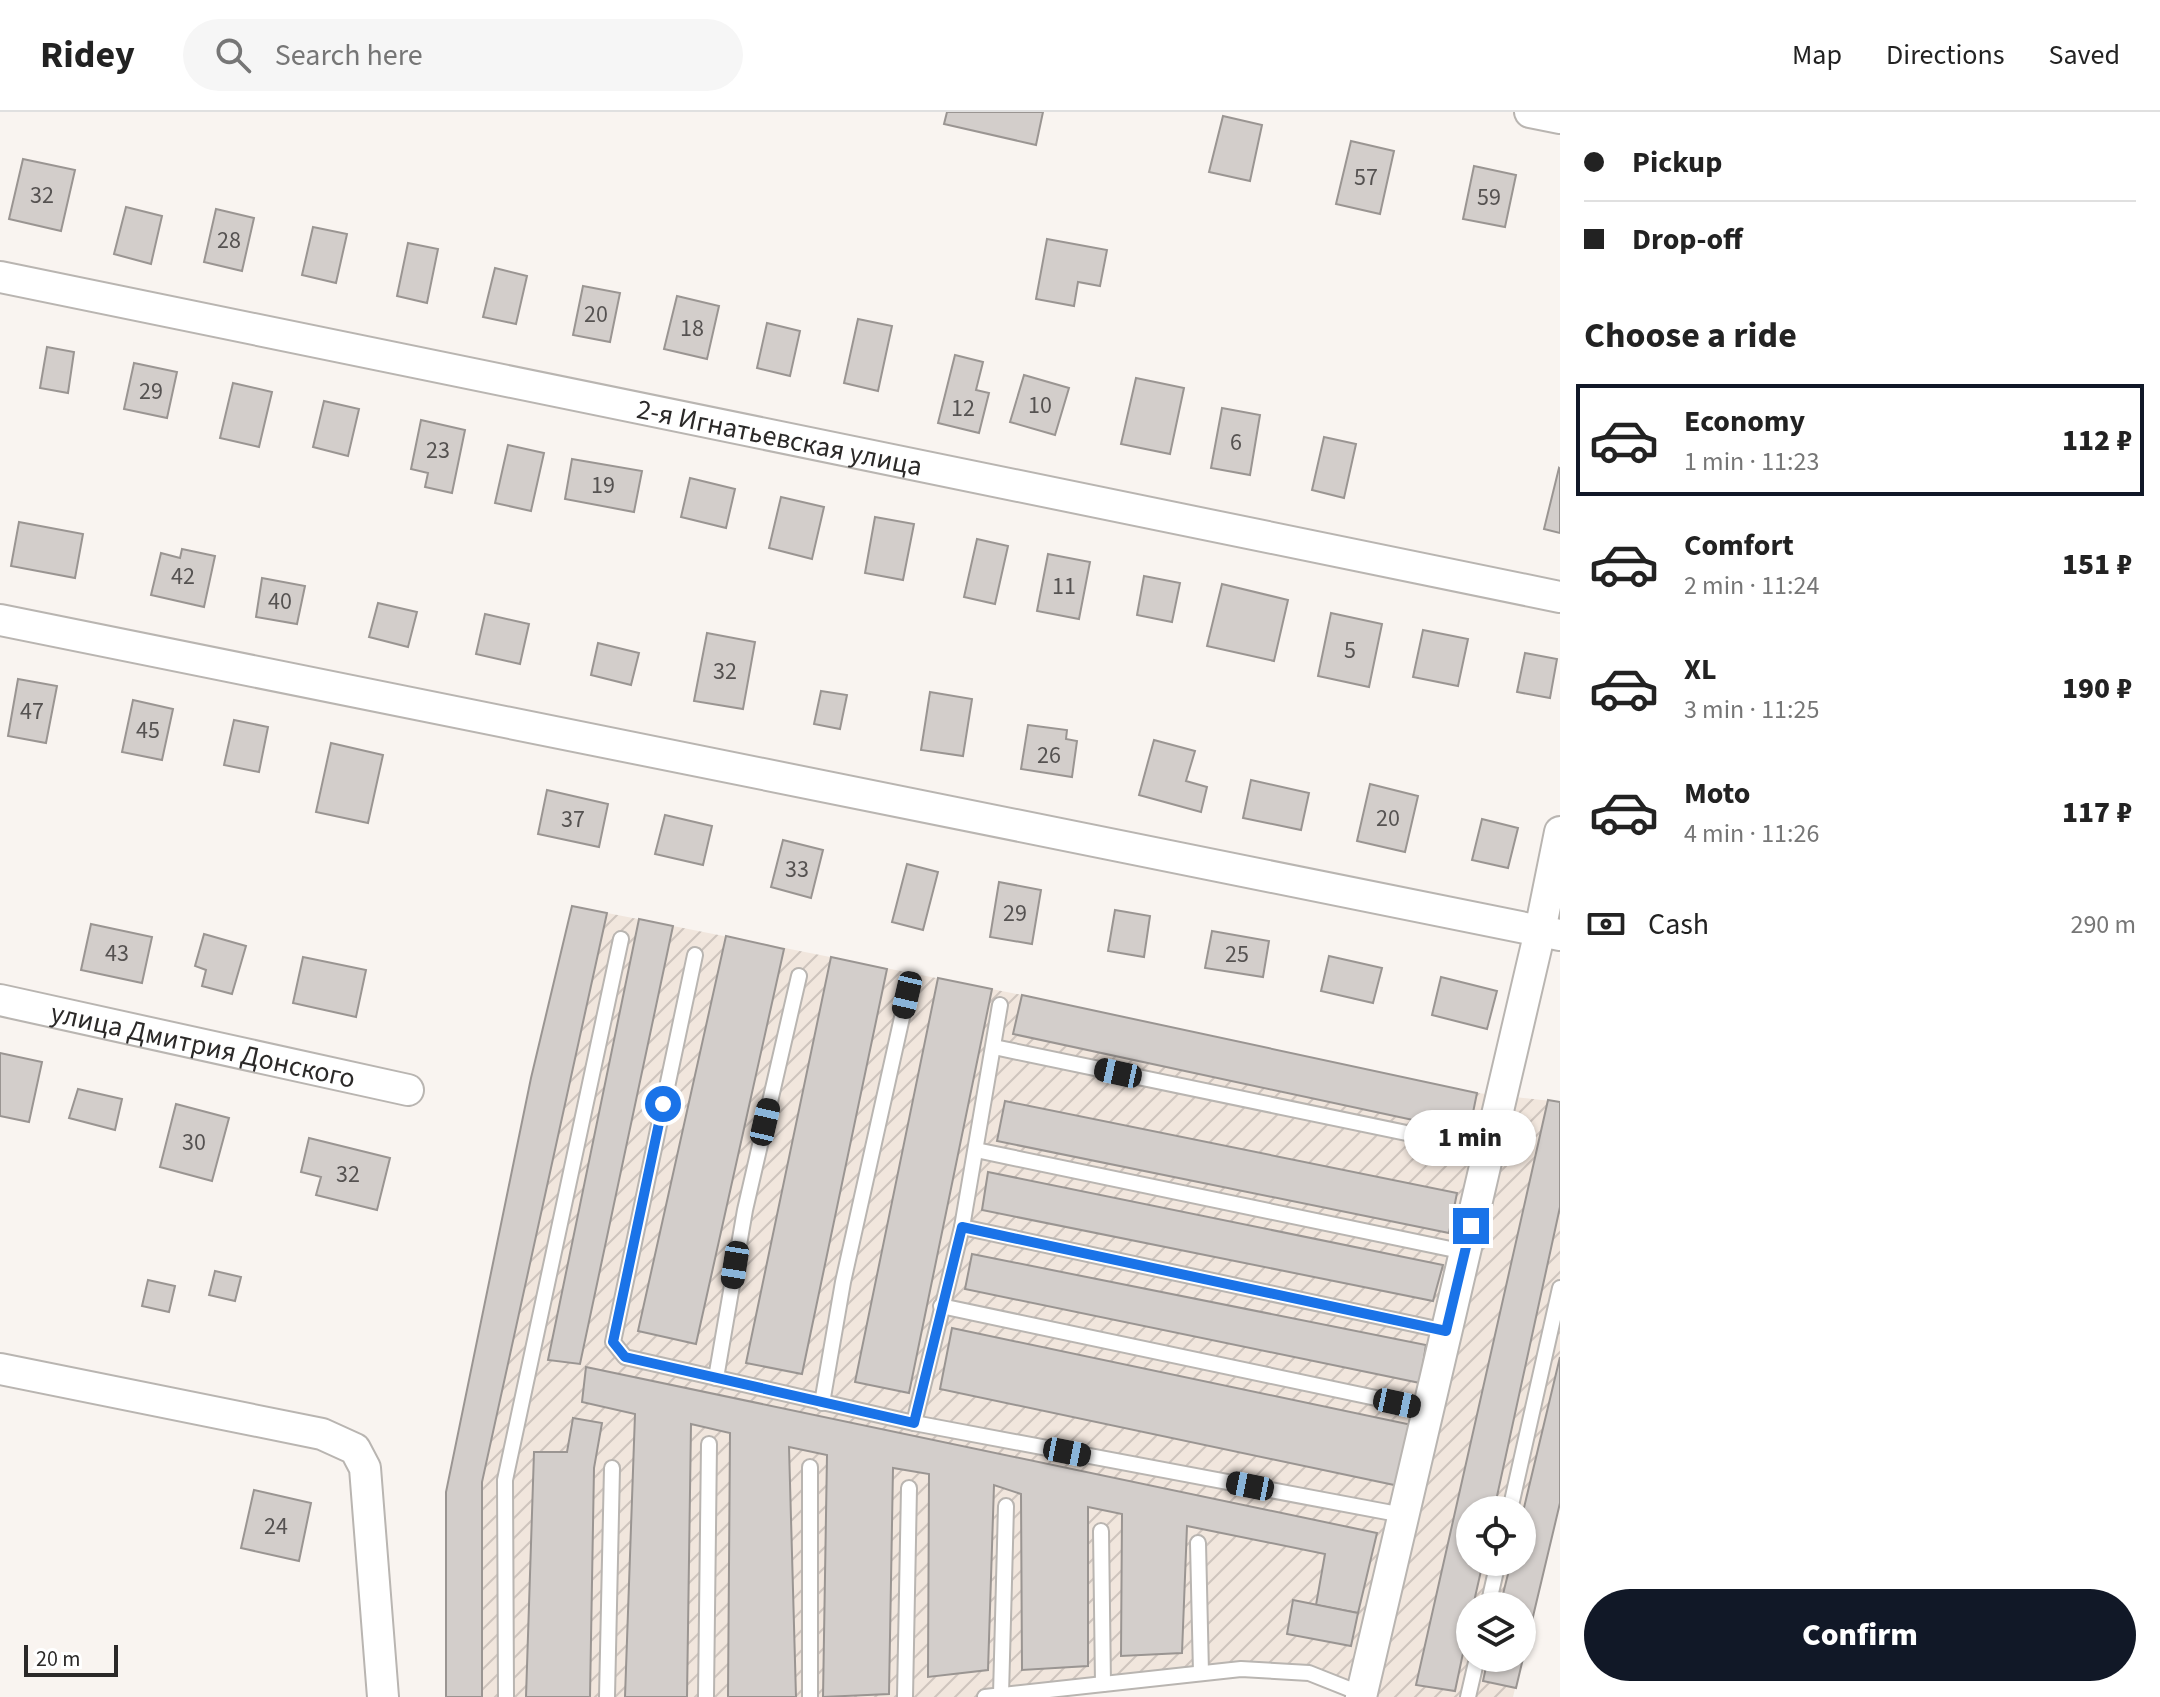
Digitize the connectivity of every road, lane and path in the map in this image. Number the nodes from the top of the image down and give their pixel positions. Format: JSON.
{"nodes":[{"id":1,"x":1530,"y":112,"type":"edge"},
{"id":2,"x":1560,"y":118,"type":"edge"},
{"id":3,"x":0,"y":277,"type":"edge"},
{"id":4,"x":1560,"y":597,"type":"edge"},
{"id":5,"x":0,"y":620,"type":"edge"},
{"id":6,"x":1560,"y":832,"type":"edge"},
{"id":7,"x":1550,"y":933,"type":"edge"},
{"id":8,"x":621,"y":939,"type":"dead end"},
{"id":9,"x":695,"y":955,"type":"dead end"},
{"id":10,"x":799,"y":976,"type":"dead end"},
{"id":11,"x":907,"y":995,"type":"dead end"},
{"id":12,"x":0,"y":1000,"type":"edge"},
{"id":13,"x":1000,"y":1005,"type":"dead end"},
{"id":14,"x":994,"y":1047,"type":"junction"},
{"id":15,"x":408,"y":1090,"type":"dead end"},
{"id":16,"x":976,"y":1150,"type":"junction"},
{"id":17,"x":1488,"y":1150,"type":"junction"},
{"id":18,"x":962,"y":1227,"type":"junction"},
{"id":19,"x":1465,"y":1252,"type":"junction"},
{"id":20,"x":1560,"y":1288,"type":"edge"},
{"id":21,"x":941,"y":1306,"type":"junction"},
{"id":22,"x":1446,"y":1331,"type":"junction"},
{"id":23,"x":0,"y":1369,"type":"edge"},
{"id":24,"x":716,"y":1378,"type":"junction"},
{"id":25,"x":822,"y":1403,"type":"junction"},
{"id":26,"x":1428,"y":1409,"type":"junction"},
{"id":27,"x":914,"y":1423,"type":"junction"},
{"id":28,"x":709,"y":1444,"type":"dead end"},
{"id":29,"x":810,"y":1467,"type":"dead end"},
{"id":30,"x":612,"y":1468,"type":"dead end"},
{"id":31,"x":909,"y":1488,"type":"dead end"},
{"id":32,"x":1513,"y":1496,"type":"edge"},
{"id":33,"x":1006,"y":1506,"type":"dead end"},
{"id":34,"x":1403,"y":1515,"type":"junction"},
{"id":35,"x":1101,"y":1531,"type":"dead end"},
{"id":36,"x":1198,"y":1543,"type":"dead end"},
{"id":37,"x":1474,"y":1672,"type":"edge"},
{"id":38,"x":1201,"y":1673,"type":"junction"},
{"id":39,"x":1103,"y":1684,"type":"junction"},
{"id":40,"x":1001,"y":1695,"type":"edge"},
{"id":41,"x":1361,"y":1695,"type":"edge"},
{"id":42,"x":383,"y":1697,"type":"edge"},
{"id":43,"x":506,"y":1697,"type":"edge"},
{"id":44,"x":607,"y":1697,"type":"edge"},
{"id":45,"x":706,"y":1697,"type":"edge"},
{"id":46,"x":810,"y":1697,"type":"edge"},
{"id":47,"x":905,"y":1697,"type":"edge"},
{"id":48,"x":985,"y":1697,"type":"edge"},
{"id":49,"x":1468,"y":1697,"type":"edge"}],
"edges":[{"from":1,"to":2,"type":"street"},
{"from":3,"to":4,"type":"street","name":"2-я Игнатьевская улица"},
{"from":5,"to":7,"type":"street"},
{"from":6,"to":7,"type":"street"},
{"from":7,"to":17,"type":"street"},
{"from":8,"to":43,"type":"lane"},
{"from":9,"to":24,"type":"lane"},
{"from":10,"to":24,"type":"lane"},
{"from":11,"to":25,"type":"lane"},
{"from":12,"to":15,"type":"street","name":"улица Дмитрия Донского"},
{"from":13,"to":14,"type":"lane"},
{"from":14,"to":16,"type":"lane"},
{"from":14,"to":17,"type":"lane"},
{"from":16,"to":18,"type":"lane"},
{"from":16,"to":19,"type":"lane"},
{"from":17,"to":19,"type":"street"},
{"from":18,"to":21,"type":"lane"},
{"from":18,"to":22,"type":"lane"},
{"from":19,"to":22,"type":"street"},
{"from":20,"to":32,"type":"lane"},
{"from":21,"to":26,"type":"lane"},
{"from":21,"to":27,"type":"lane"},
{"from":22,"to":26,"type":"street"},
{"from":23,"to":42,"type":"street"},
{"from":24,"to":25,"type":"lane"},
{"from":25,"to":27,"type":"lane"},
{"from":26,"to":34,"type":"street"},
{"from":27,"to":34,"type":"lane"},
{"from":28,"to":45,"type":"lane"},
{"from":29,"to":46,"type":"lane"},
{"from":30,"to":44,"type":"lane"},
{"from":31,"to":47,"type":"lane"},
{"from":33,"to":40,"type":"lane"},
{"from":34,"to":41,"type":"street"},
{"from":35,"to":39,"type":"lane"},
{"from":36,"to":38,"type":"lane"},
{"from":37,"to":49,"type":"lane"},
{"from":38,"to":39,"type":"lane"},
{"from":38,"to":41,"type":"lane"},
{"from":39,"to":40,"type":"lane"},
{"from":40,"to":48,"type":"lane"}]}
